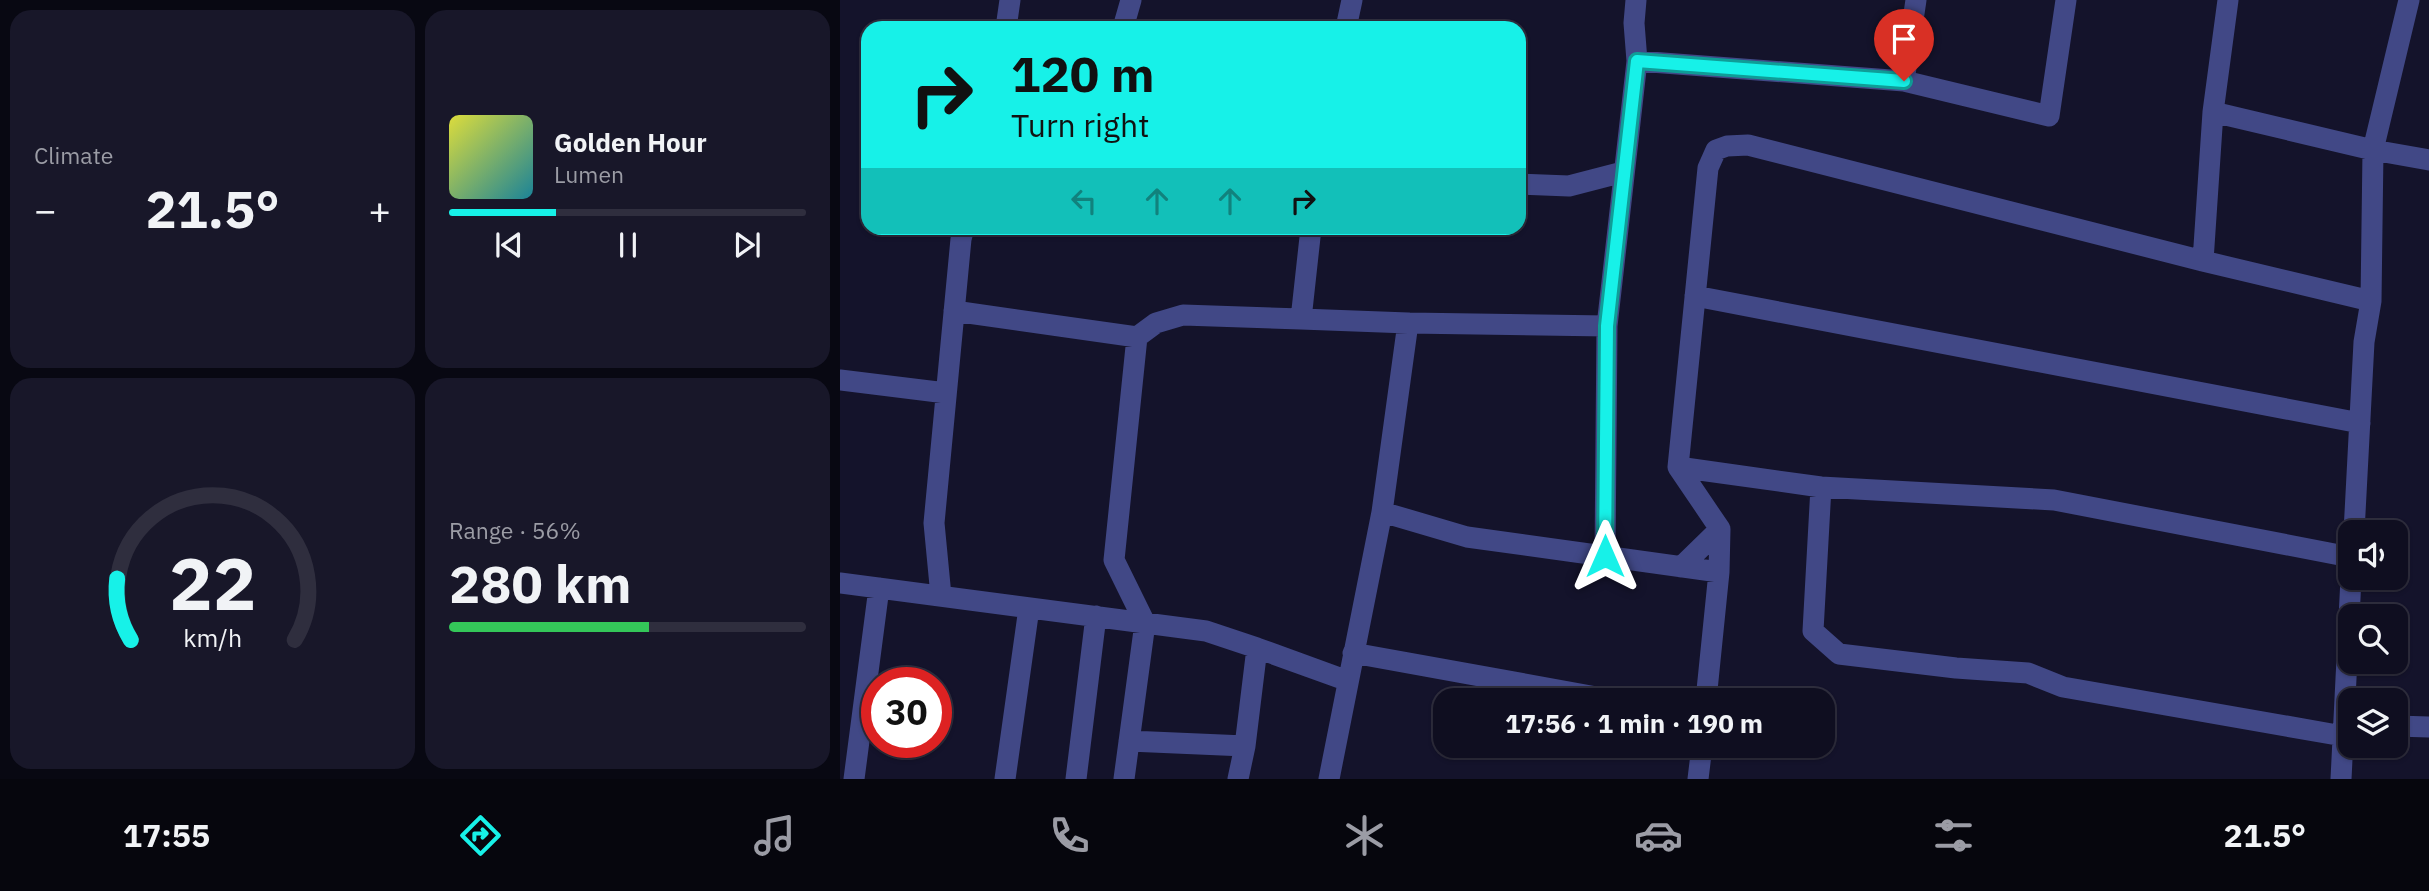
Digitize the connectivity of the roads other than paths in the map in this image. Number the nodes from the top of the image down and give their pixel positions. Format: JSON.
{"nodes":[{"id":1,"x":1010,"y":0,"type":"edge"},
{"id":2,"x":1130,"y":0,"type":"edge"},
{"id":3,"x":1352,"y":0,"type":"edge"},
{"id":4,"x":1636,"y":0,"type":"edge"},
{"id":5,"x":1916,"y":0,"type":"edge"},
{"id":6,"x":2066,"y":0,"type":"edge"},
{"id":7,"x":2228,"y":0,"type":"edge"},
{"id":8,"x":2409,"y":0,"type":"edge"},
{"id":9,"x":1007,"y":21,"type":"edge"},
{"id":10,"x":1125,"y":21,"type":"edge"},
{"id":11,"x":1348,"y":21,"type":"edge"},
{"id":12,"x":1637,"y":61,"type":"junction"},
{"id":13,"x":1904,"y":81,"type":"junction"},
{"id":14,"x":2213,"y":112,"type":"junction"},
{"id":15,"x":2373,"y":150,"type":"junction"},
{"id":16,"x":2429,"y":160,"type":"edge"},
{"id":17,"x":1623,"y":172,"type":"junction"},
{"id":18,"x":1526,"y":184,"type":"edge"},
{"id":19,"x":963,"y":235,"type":"edge"},
{"id":20,"x":1310,"y":235,"type":"edge"},
{"id":21,"x":2203,"y":261,"type":"junction"},
{"id":22,"x":1695,"y":296,"type":"junction"},
{"id":23,"x":2371,"y":301,"type":"junction"},
{"id":24,"x":954,"y":311,"type":"junction"},
{"id":25,"x":1301,"y":319,"type":"junction"},
{"id":26,"x":1408,"y":323,"type":"junction"},
{"id":27,"x":1607,"y":326,"type":"junction"},
{"id":28,"x":1137,"y":337,"type":"junction"},
{"id":29,"x":840,"y":380,"type":"edge"},
{"id":30,"x":946,"y":393,"type":"junction"},
{"id":31,"x":2360,"y":423,"type":"junction"},
{"id":32,"x":1678,"y":467,"type":"junction"},
{"id":33,"x":1821,"y":487,"type":"junction"},
{"id":34,"x":1381,"y":512,"type":"junction"},
{"id":35,"x":2355,"y":520,"type":"edge"},
{"id":36,"x":1720,"y":529,"type":"junction"},
{"id":37,"x":2338,"y":555,"type":"edge"},
{"id":38,"x":1605,"y":556,"type":"junction"},
{"id":39,"x":1681,"y":567,"type":"junction"},
{"id":40,"x":1719,"y":572,"type":"junction"},
{"id":41,"x":840,"y":583,"type":"edge"},
{"id":42,"x":879,"y":588,"type":"junction"},
{"id":43,"x":2351,"y":590,"type":"edge"},
{"id":44,"x":941,"y":596,"type":"junction"},
{"id":45,"x":1029,"y":608,"type":"junction"},
{"id":46,"x":1096,"y":617,"type":"junction"},
{"id":47,"x":1145,"y":623,"type":"junction"},
{"id":48,"x":1257,"y":648,"type":"junction"},
{"id":49,"x":1353,"y":653,"type":"junction"},
{"id":50,"x":1348,"y":681,"type":"junction"},
{"id":51,"x":1547,"y":688,"type":"edge"},
{"id":52,"x":1707,"y":688,"type":"edge"},
{"id":53,"x":2347,"y":688,"type":"edge"},
{"id":54,"x":2338,"y":726,"type":"edge"},
{"id":55,"x":2408,"y":726,"type":"edge"},
{"id":56,"x":2429,"y":727,"type":"edge"},
{"id":57,"x":1129,"y":741,"type":"junction"},
{"id":58,"x":1245,"y":746,"type":"junction"},
{"id":59,"x":1701,"y":758,"type":"edge"},
{"id":60,"x":2342,"y":758,"type":"edge"},
{"id":61,"x":854,"y":779,"type":"edge"},
{"id":62,"x":1005,"y":779,"type":"edge"},
{"id":63,"x":1076,"y":779,"type":"edge"},
{"id":64,"x":1124,"y":779,"type":"edge"},
{"id":65,"x":1238,"y":779,"type":"edge"},
{"id":66,"x":1329,"y":779,"type":"edge"},
{"id":67,"x":1698,"y":779,"type":"edge"},
{"id":68,"x":2340,"y":779,"type":"edge"}],
"edges":[{"from":1,"to":9,"type":"street"},
{"from":2,"to":10,"type":"street"},
{"from":3,"to":11,"type":"street"},
{"from":4,"to":12,"type":"street"},
{"from":5,"to":13,"type":"street"},
{"from":6,"to":13,"type":"street"},
{"from":7,"to":14,"type":"street"},
{"from":8,"to":15,"type":"street"},
{"from":12,"to":13,"type":"street"},
{"from":12,"to":17,"type":"street"},
{"from":14,"to":15,"type":"street"},
{"from":14,"to":21,"type":"street"},
{"from":15,"to":16,"type":"street"},
{"from":15,"to":23,"type":"street"},
{"from":17,"to":18,"type":"street"},
{"from":17,"to":27,"type":"street"},
{"from":19,"to":24,"type":"street"},
{"from":20,"to":25,"type":"street"},
{"from":21,"to":22,"type":"street"},
{"from":21,"to":23,"type":"street"},
{"from":22,"to":31,"type":"street"},
{"from":22,"to":32,"type":"street"},
{"from":23,"to":31,"type":"street"},
{"from":24,"to":28,"type":"street"},
{"from":24,"to":30,"type":"street"},
{"from":25,"to":26,"type":"street"},
{"from":25,"to":28,"type":"street"},
{"from":26,"to":27,"type":"street"},
{"from":26,"to":34,"type":"street"},
{"from":27,"to":38,"type":"street"},
{"from":28,"to":47,"type":"street"},
{"from":29,"to":30,"type":"street"},
{"from":30,"to":44,"type":"street"},
{"from":31,"to":35,"type":"street"},
{"from":32,"to":33,"type":"street"},
{"from":32,"to":36,"type":"street"},
{"from":33,"to":37,"type":"street"},
{"from":33,"to":54,"type":"street"},
{"from":34,"to":38,"type":"street"},
{"from":34,"to":49,"type":"street"},
{"from":36,"to":39,"type":"street"},
{"from":36,"to":40,"type":"street"},
{"from":38,"to":39,"type":"street"},
{"from":39,"to":40,"type":"street"},
{"from":40,"to":52,"type":"street"},
{"from":41,"to":42,"type":"street"},
{"from":42,"to":44,"type":"street"},
{"from":42,"to":61,"type":"street"},
{"from":43,"to":53,"type":"street"},
{"from":44,"to":45,"type":"street"},
{"from":45,"to":46,"type":"street"},
{"from":45,"to":62,"type":"street"},
{"from":46,"to":47,"type":"street"},
{"from":46,"to":63,"type":"street"},
{"from":47,"to":48,"type":"street"},
{"from":47,"to":57,"type":"street"},
{"from":48,"to":50,"type":"street"},
{"from":48,"to":58,"type":"street"},
{"from":49,"to":50,"type":"street"},
{"from":49,"to":51,"type":"street"},
{"from":50,"to":66,"type":"street"},
{"from":55,"to":56,"type":"street"},
{"from":57,"to":58,"type":"street"},
{"from":57,"to":64,"type":"street"},
{"from":58,"to":65,"type":"street"},
{"from":59,"to":67,"type":"street"},
{"from":60,"to":68,"type":"street"}]}
